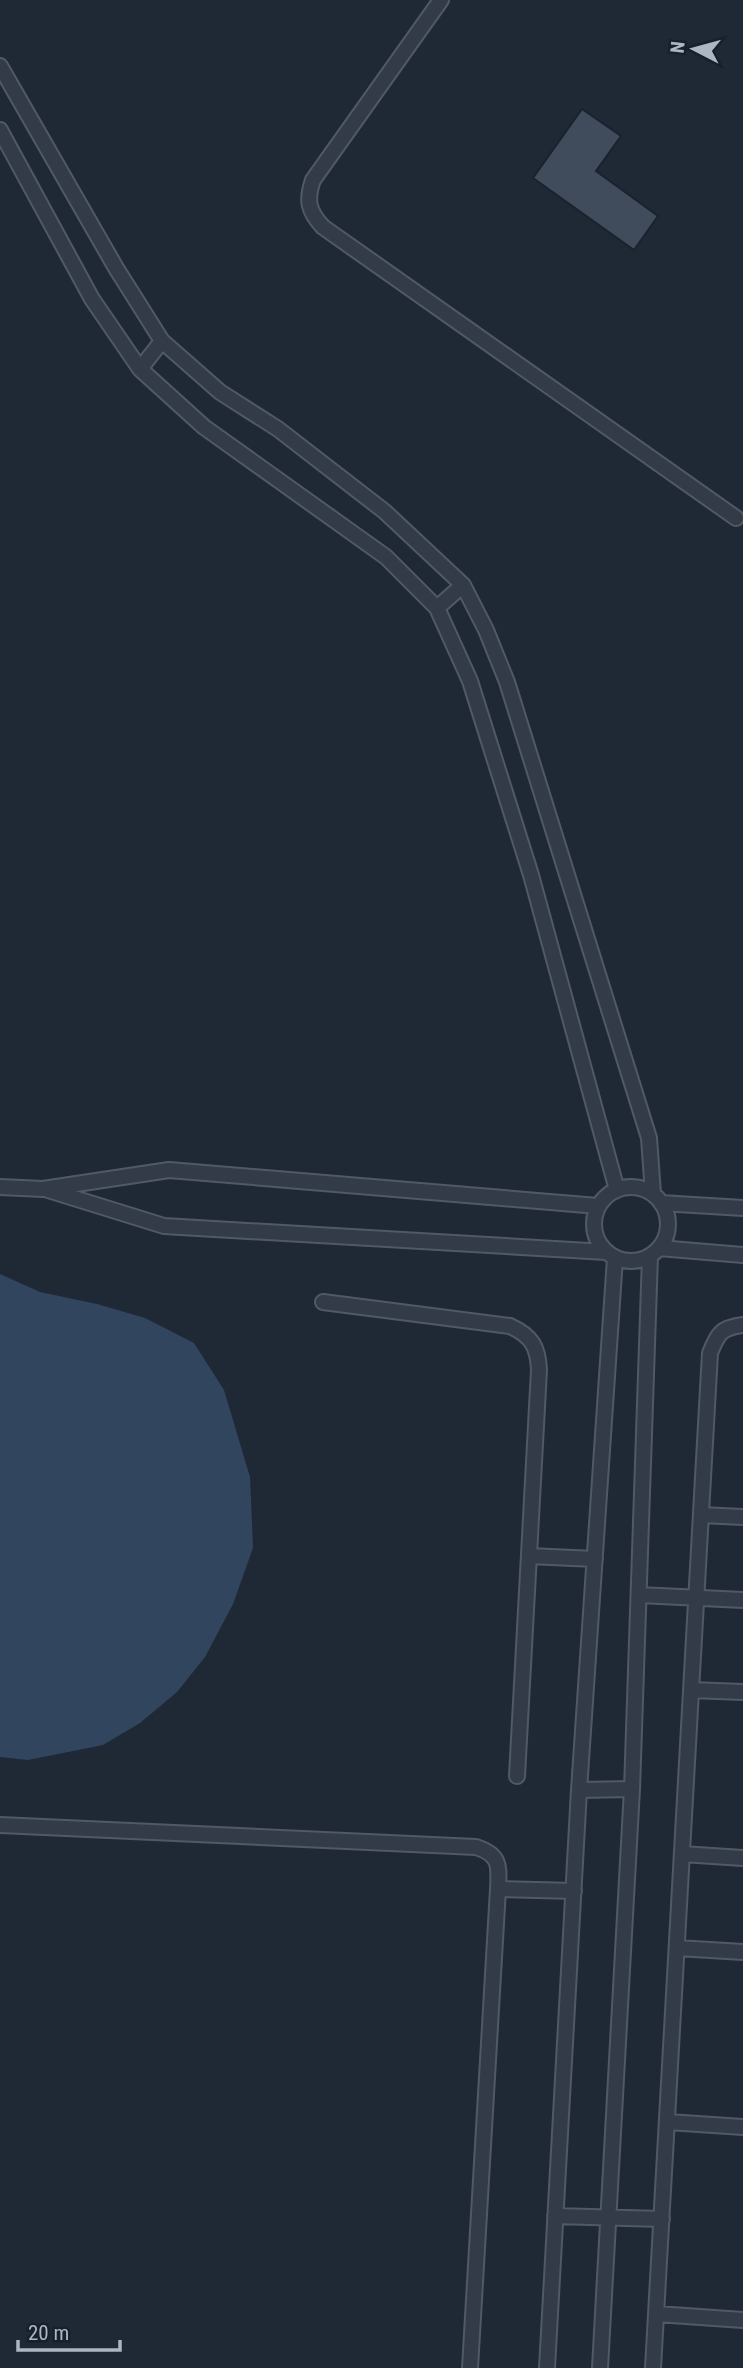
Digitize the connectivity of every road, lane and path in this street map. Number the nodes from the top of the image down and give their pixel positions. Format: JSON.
{"nodes":[{"id":1,"x":441,"y":0,"type":"edge"},
{"id":2,"x":0,"y":66,"type":"edge"},
{"id":3,"x":0,"y":130,"type":"edge"},
{"id":4,"x":162,"y":341,"type":"junction"},
{"id":5,"x":140,"y":369,"type":"junction"},
{"id":6,"x":736,"y":518,"type":"dead end"},
{"id":7,"x":463,"y":585,"type":"junction"},
{"id":8,"x":437,"y":608,"type":"junction"},
{"id":9,"x":0,"y":1187,"type":"edge"},
{"id":10,"x":43,"y":1189,"type":"junction"},
{"id":11,"x":617,"y":1190,"type":"junction"},
{"id":12,"x":657,"y":1198,"type":"junction"},
{"id":13,"x":598,"y":1206,"type":"junction"},
{"id":14,"x":743,"y":1208,"type":"edge"},
{"id":15,"x":654,"y":1252,"type":"junction"},
{"id":16,"x":611,"y":1255,"type":"junction"},
{"id":17,"x":743,"y":1255,"type":"edge"},
{"id":18,"x":323,"y":1302,"type":"dead end"},
{"id":19,"x":743,"y":1325,"type":"edge"},
{"id":20,"x":701,"y":1515,"type":"junction"},
{"id":21,"x":743,"y":1517,"type":"edge"},
{"id":22,"x":529,"y":1556,"type":"junction"},
{"id":23,"x":595,"y":1559,"type":"junction"},
{"id":24,"x":639,"y":1595,"type":"junction"},
{"id":25,"x":696,"y":1596,"type":"junction"},
{"id":26,"x":743,"y":1600,"type":"edge"},
{"id":27,"x":691,"y":1690,"type":"junction"},
{"id":28,"x":743,"y":1692,"type":"edge"},
{"id":29,"x":517,"y":1776,"type":"dead end"},
{"id":30,"x":632,"y":1789,"type":"junction"},
{"id":31,"x":579,"y":1790,"type":"junction"},
{"id":32,"x":0,"y":1825,"type":"edge"},
{"id":33,"x":682,"y":1854,"type":"junction"},
{"id":34,"x":743,"y":1858,"type":"edge"},
{"id":35,"x":498,"y":1889,"type":"junction"},
{"id":36,"x":574,"y":1891,"type":"junction"},
{"id":37,"x":677,"y":1948,"type":"junction"},
{"id":38,"x":743,"y":1952,"type":"edge"},
{"id":39,"x":668,"y":2122,"type":"junction"},
{"id":40,"x":743,"y":2127,"type":"edge"},
{"id":41,"x":555,"y":2216,"type":"junction"},
{"id":42,"x":609,"y":2218,"type":"junction"},
{"id":43,"x":662,"y":2219,"type":"junction"},
{"id":44,"x":657,"y":2314,"type":"junction"},
{"id":45,"x":743,"y":2320,"type":"edge"},
{"id":46,"x":470,"y":2368,"type":"edge"},
{"id":47,"x":547,"y":2368,"type":"edge"},
{"id":48,"x":600,"y":2368,"type":"edge"},
{"id":49,"x":653,"y":2368,"type":"edge"}],
"edges":[{"from":1,"to":6,"type":"lane"},
{"from":2,"to":4,"type":"lane"},
{"from":3,"to":5,"type":"lane"},
{"from":4,"to":5,"type":"lane"},
{"from":4,"to":7,"type":"lane"},
{"from":5,"to":8,"type":"lane"},
{"from":7,"to":8,"type":"lane"},
{"from":7,"to":12,"type":"lane"},
{"from":8,"to":11,"type":"lane"},
{"from":9,"to":10,"type":"lane"},
{"from":10,"to":13,"type":"lane"},
{"from":10,"to":16,"type":"lane"},
{"from":11,"to":12,"type":"lane"},
{"from":11,"to":13,"type":"lane"},
{"from":12,"to":14,"type":"lane"},
{"from":12,"to":15,"type":"lane"},
{"from":13,"to":16,"type":"lane"},
{"from":15,"to":16,"type":"lane"},
{"from":15,"to":17,"type":"lane"},
{"from":15,"to":24,"type":"lane"},
{"from":16,"to":23,"type":"lane"},
{"from":18,"to":22,"type":"lane"},
{"from":19,"to":20,"type":"lane"},
{"from":20,"to":21,"type":"lane"},
{"from":20,"to":25,"type":"lane"},
{"from":22,"to":23,"type":"lane"},
{"from":22,"to":29,"type":"lane"},
{"from":23,"to":31,"type":"lane"},
{"from":24,"to":25,"type":"lane"},
{"from":24,"to":30,"type":"lane"},
{"from":25,"to":26,"type":"lane"},
{"from":25,"to":27,"type":"lane"},
{"from":27,"to":28,"type":"lane"},
{"from":27,"to":33,"type":"lane"},
{"from":30,"to":31,"type":"lane"},
{"from":30,"to":42,"type":"lane"},
{"from":31,"to":36,"type":"lane"},
{"from":32,"to":35,"type":"lane"},
{"from":33,"to":34,"type":"lane"},
{"from":33,"to":37,"type":"lane"},
{"from":35,"to":36,"type":"lane"},
{"from":35,"to":46,"type":"lane"},
{"from":36,"to":41,"type":"lane"},
{"from":37,"to":38,"type":"lane"},
{"from":37,"to":39,"type":"lane"},
{"from":39,"to":40,"type":"lane"},
{"from":39,"to":43,"type":"lane"},
{"from":41,"to":42,"type":"lane"},
{"from":41,"to":47,"type":"lane"},
{"from":42,"to":43,"type":"lane"},
{"from":42,"to":48,"type":"lane"},
{"from":43,"to":44,"type":"lane"},
{"from":44,"to":45,"type":"lane"},
{"from":44,"to":49,"type":"lane"}]}
